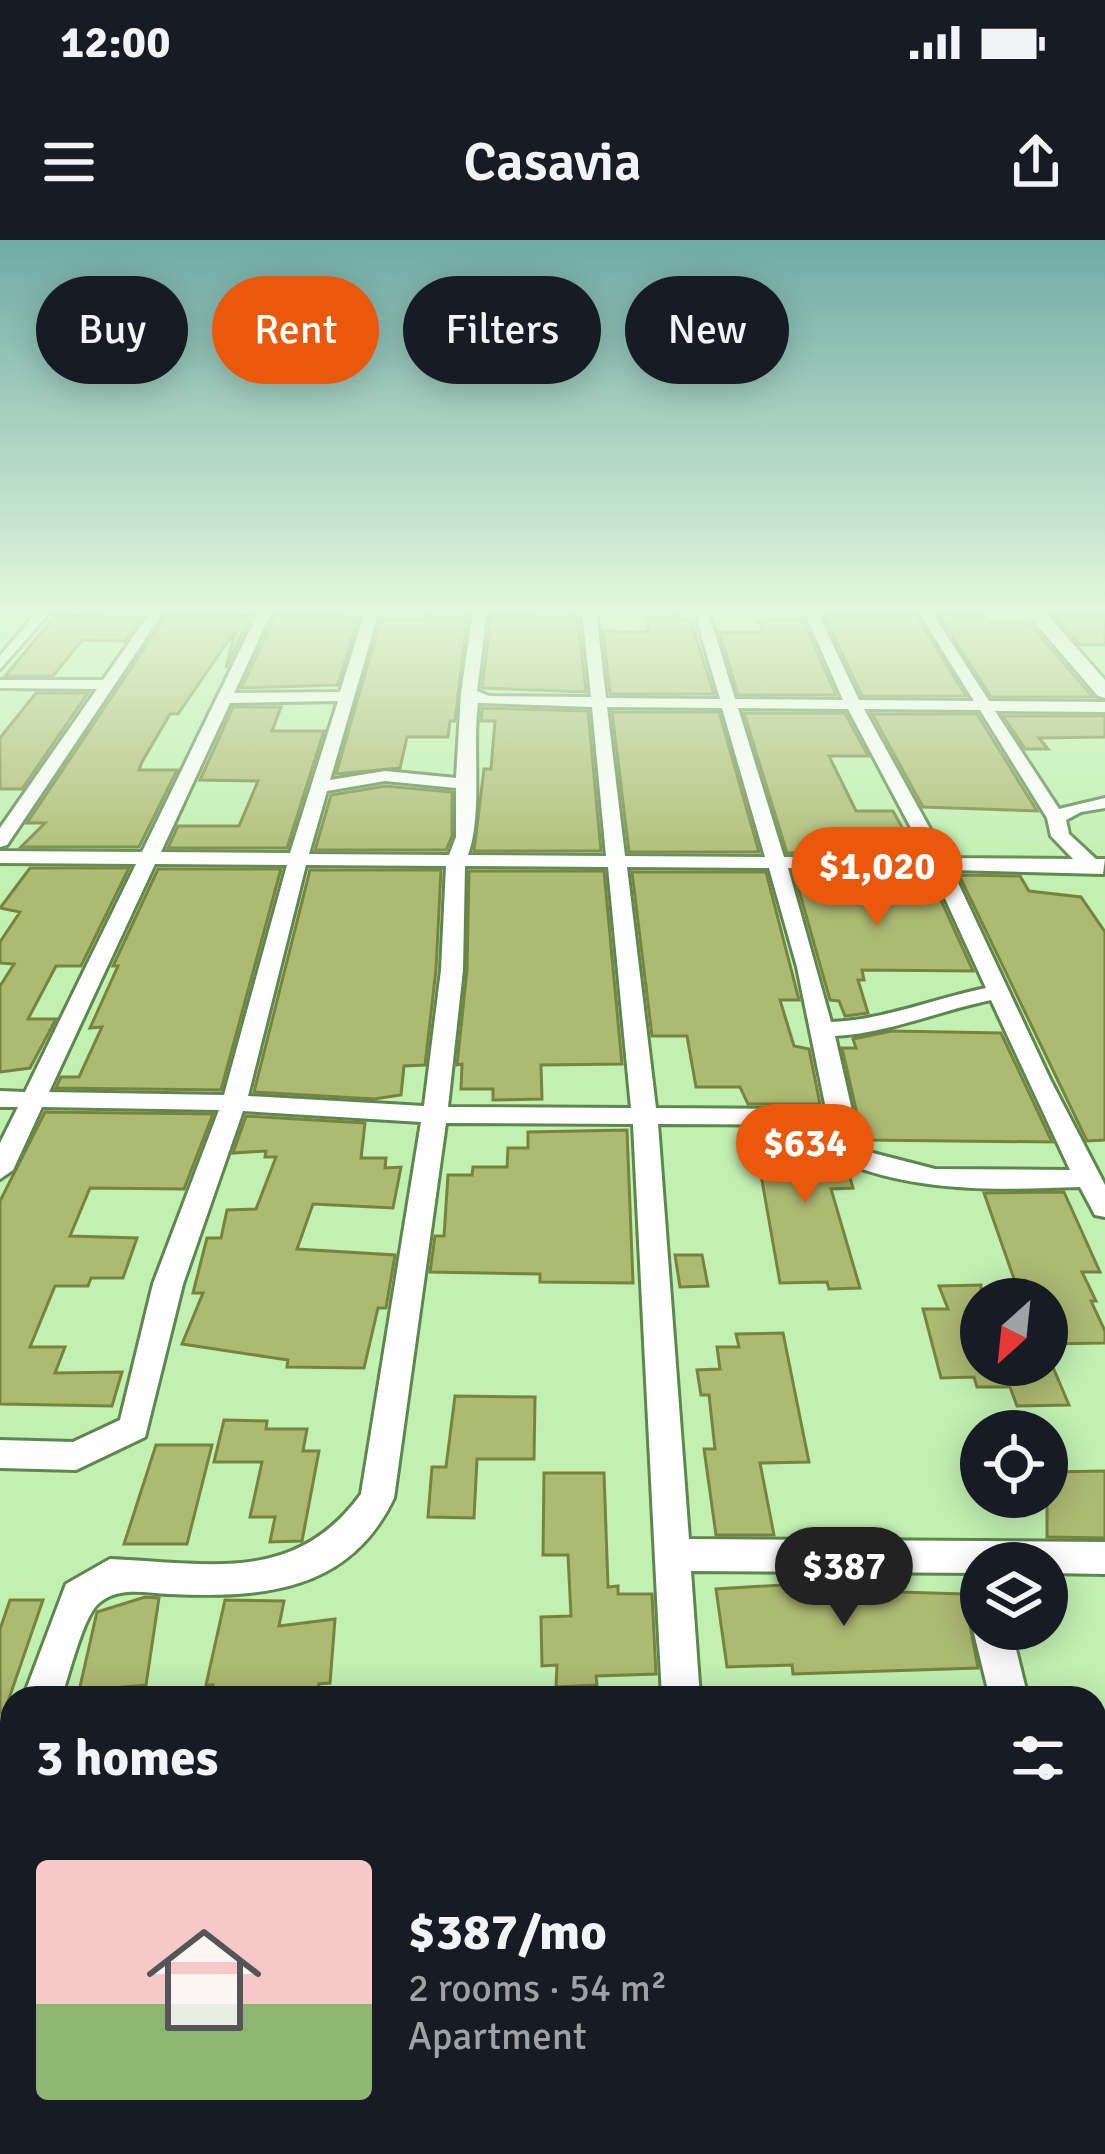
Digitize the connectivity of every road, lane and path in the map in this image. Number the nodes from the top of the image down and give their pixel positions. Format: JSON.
{"nodes":[{"id":1,"x":96,"y":700,"type":"edge"},
{"id":2,"x":226,"y":700,"type":"edge"},
{"id":3,"x":346,"y":700,"type":"edge"},
{"id":4,"x":471,"y":700,"type":"edge"},
{"id":5,"x":484,"y":700,"type":"edge"},
{"id":6,"x":852,"y":700,"type":"edge"},
{"id":7,"x":983,"y":700,"type":"edge"},
{"id":8,"x":600,"y":701,"type":"junction"},
{"id":9,"x":726,"y":703,"type":"junction"},
{"id":10,"x":855,"y":707,"type":"junction"},
{"id":11,"x":1105,"y":707,"type":"edge"},
{"id":12,"x":988,"y":708,"type":"junction"},
{"id":13,"x":465,"y":784,"type":"junction"},
{"id":14,"x":323,"y":786,"type":"junction"},
{"id":15,"x":1105,"y":803,"type":"edge"},
{"id":16,"x":1056,"y":818,"type":"junction"},
{"id":17,"x":0,"y":841,"type":"edge"},
{"id":18,"x":0,"y":856,"type":"edge"},
{"id":19,"x":147,"y":860,"type":"junction"},
{"id":20,"x":457,"y":860,"type":"junction"},
{"id":21,"x":297,"y":862,"type":"junction"},
{"id":22,"x":614,"y":862,"type":"junction"},
{"id":23,"x":777,"y":863,"type":"junction"},
{"id":24,"x":940,"y":864,"type":"junction"},
{"id":25,"x":1098,"y":865,"type":"edge"},
{"id":26,"x":1105,"y":883,"type":"edge"},
{"id":27,"x":997,"y":992,"type":"junction"},
{"id":28,"x":824,"y":1029,"type":"junction"},
{"id":29,"x":0,"y":1099,"type":"edge"},
{"id":30,"x":36,"y":1099,"type":"junction"},
{"id":31,"x":234,"y":1103,"type":"junction"},
{"id":32,"x":435,"y":1115,"type":"junction"},
{"id":33,"x":843,"y":1117,"type":"junction"},
{"id":34,"x":645,"y":1119,"type":"junction"},
{"id":35,"x":0,"y":1170,"type":"edge"},
{"id":36,"x":1087,"y":1178,"type":"junction"},
{"id":37,"x":1105,"y":1208,"type":"edge"},
{"id":38,"x":0,"y":1454,"type":"edge"},
{"id":39,"x":672,"y":1556,"type":"junction"},
{"id":40,"x":1105,"y":1558,"type":"edge"},
{"id":41,"x":1068,"y":1562,"type":"edge"},
{"id":42,"x":960,"y":1570,"type":"edge"},
{"id":43,"x":997,"y":1650,"type":"edge"},
{"id":44,"x":47,"y":1686,"type":"edge"},
{"id":45,"x":680,"y":1686,"type":"edge"},
{"id":46,"x":1006,"y":1686,"type":"edge"}],
"edges":[{"from":1,"to":17,"type":"street"},
{"from":2,"to":19,"type":"street"},
{"from":3,"to":14,"type":"street"},
{"from":4,"to":13,"type":"street"},
{"from":5,"to":8,"type":"street"},
{"from":6,"to":10,"type":"street"},
{"from":7,"to":12,"type":"street"},
{"from":8,"to":9,"type":"street"},
{"from":8,"to":22,"type":"street"},
{"from":9,"to":10,"type":"street"},
{"from":9,"to":23,"type":"street"},
{"from":10,"to":12,"type":"street"},
{"from":10,"to":24,"type":"street"},
{"from":11,"to":12,"type":"street"},
{"from":12,"to":16,"type":"street"},
{"from":13,"to":14,"type":"street"},
{"from":13,"to":20,"type":"street"},
{"from":14,"to":21,"type":"street"},
{"from":15,"to":16,"type":"street"},
{"from":16,"to":25,"type":"street"},
{"from":18,"to":19,"type":"street"},
{"from":19,"to":21,"type":"street"},
{"from":19,"to":30,"type":"street"},
{"from":20,"to":21,"type":"street"},
{"from":20,"to":22,"type":"street"},
{"from":20,"to":32,"type":"street"},
{"from":21,"to":31,"type":"street"},
{"from":22,"to":23,"type":"street"},
{"from":22,"to":34,"type":"street"},
{"from":23,"to":24,"type":"street"},
{"from":23,"to":28,"type":"street"},
{"from":24,"to":25,"type":"street"},
{"from":24,"to":27,"type":"street"},
{"from":25,"to":26,"type":"street"},
{"from":27,"to":28,"type":"street"},
{"from":27,"to":36,"type":"street"},
{"from":28,"to":33,"type":"street"},
{"from":29,"to":30,"type":"street"},
{"from":30,"to":31,"type":"street"},
{"from":30,"to":35,"type":"street"},
{"from":31,"to":32,"type":"street"},
{"from":31,"to":38,"type":"street"},
{"from":32,"to":34,"type":"street"},
{"from":32,"to":44,"type":"street"},
{"from":33,"to":34,"type":"street"},
{"from":33,"to":36,"type":"street"},
{"from":34,"to":39,"type":"street"},
{"from":36,"to":37,"type":"street"},
{"from":39,"to":42,"type":"street"},
{"from":39,"to":45,"type":"street"},
{"from":40,"to":41,"type":"street"},
{"from":43,"to":46,"type":"street"}]}
